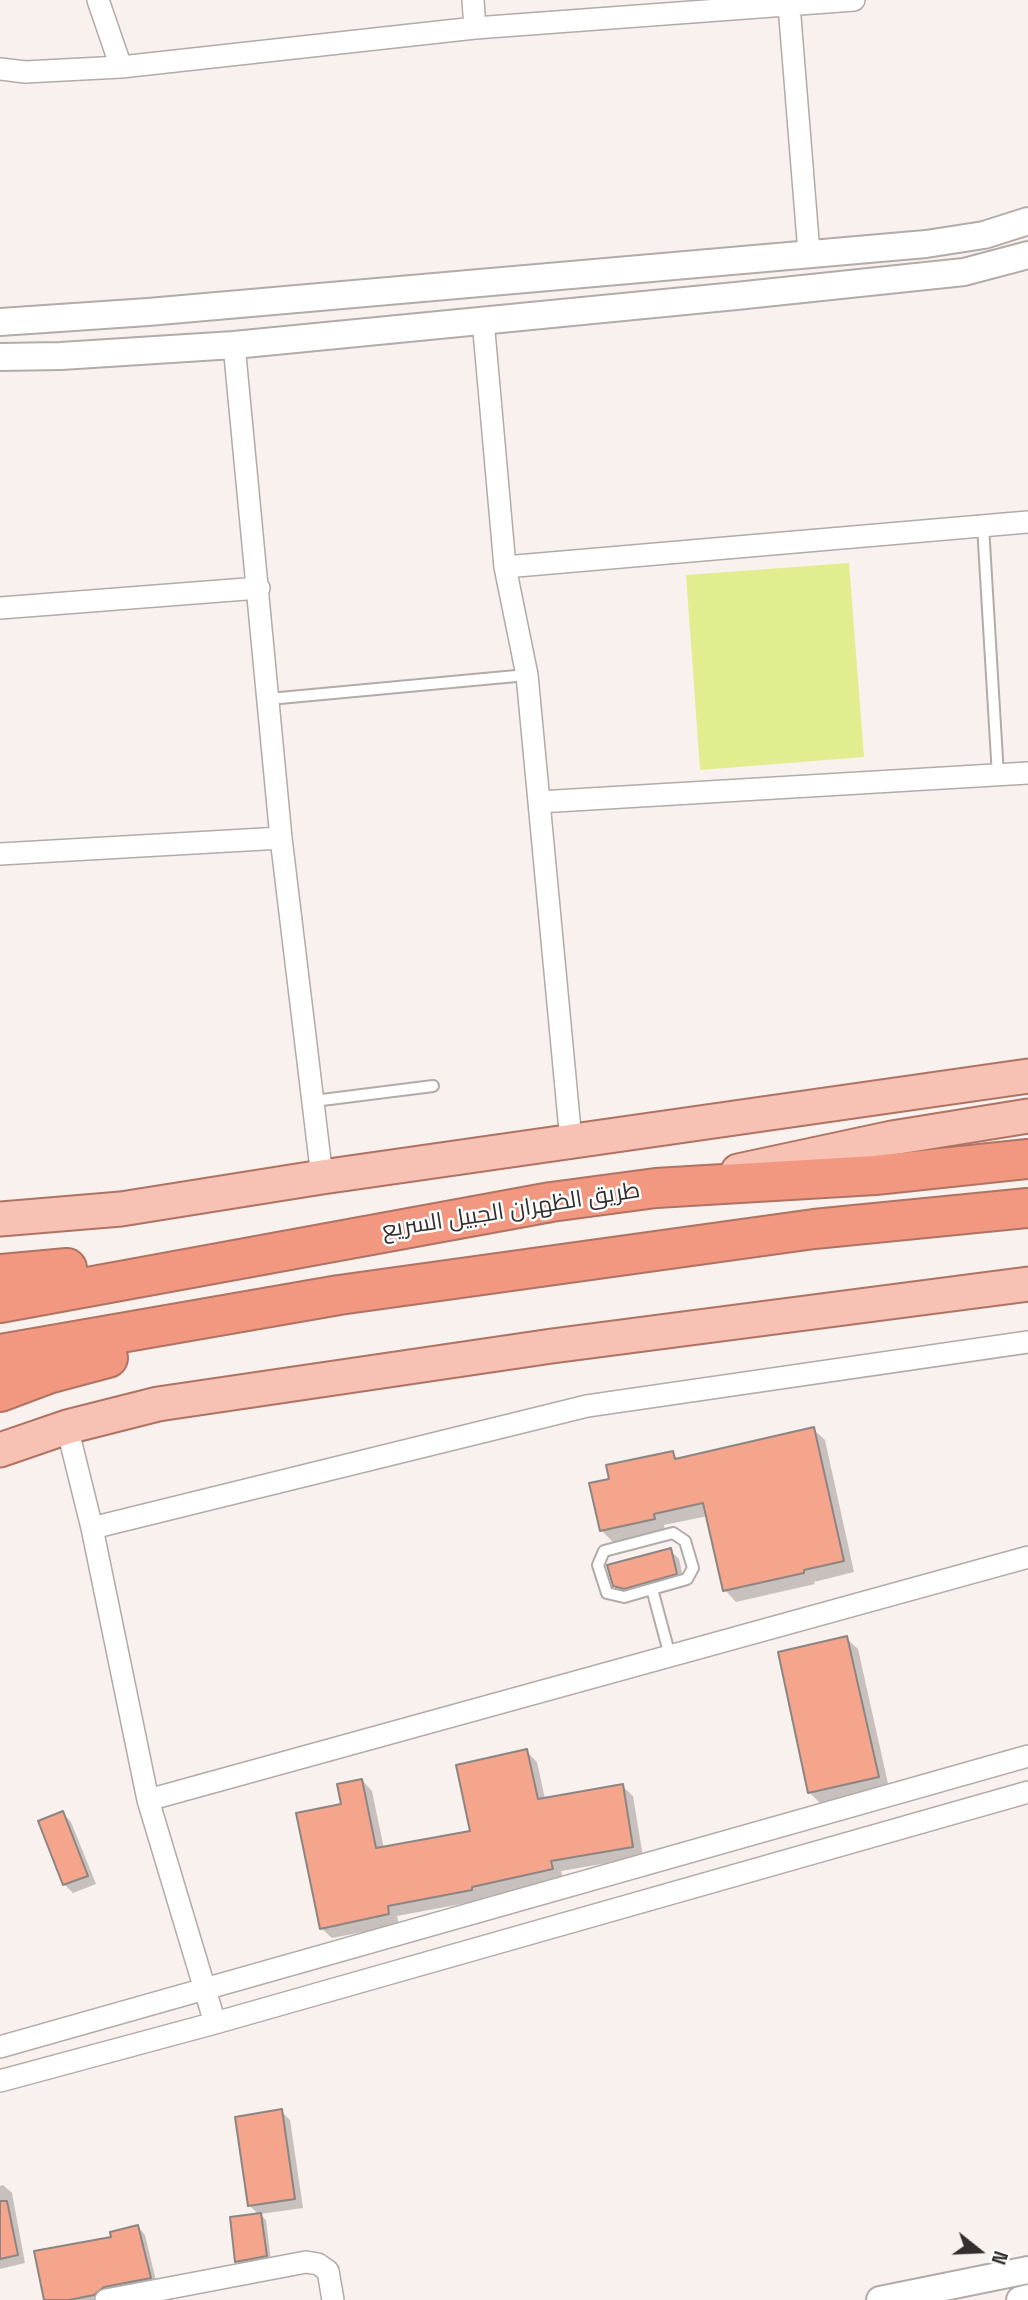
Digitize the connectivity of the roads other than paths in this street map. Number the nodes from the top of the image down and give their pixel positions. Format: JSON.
{"nodes":[{"id":1,"x":98,"y":0,"type":"edge"},
{"id":2,"x":473,"y":0,"type":"edge"},
{"id":3,"x":854,"y":0,"type":"edge"},
{"id":4,"x":752,"y":3,"type":"edge"},
{"id":5,"x":789,"y":5,"type":"junction"},
{"id":6,"x":475,"y":28,"type":"junction"},
{"id":7,"x":121,"y":67,"type":"junction"},
{"id":8,"x":0,"y":69,"type":"edge"},
{"id":9,"x":1028,"y":221,"type":"edge"},
{"id":10,"x":809,"y":253,"type":"junction"},
{"id":11,"x":1028,"y":255,"type":"edge"},
{"id":12,"x":635,"y":268,"type":"junction"},
{"id":13,"x":736,"y":296,"type":"junction"},
{"id":14,"x":483,"y":320,"type":"junction"},
{"id":15,"x":0,"y":322,"type":"edge"},
{"id":16,"x":234,"y":345,"type":"junction"},
{"id":17,"x":0,"y":357,"type":"edge"},
{"id":18,"x":1028,"y":522,"type":"edge"},
{"id":19,"x":983,"y":526,"type":"junction"},
{"id":20,"x":505,"y":566,"type":"junction"},
{"id":21,"x":259,"y":587,"type":"junction"},
{"id":22,"x":0,"y":608,"type":"edge"},
{"id":23,"x":527,"y":675,"type":"junction"},
{"id":24,"x":269,"y":699,"type":"junction"},
{"id":25,"x":1028,"y":773,"type":"edge"},
{"id":26,"x":998,"y":776,"type":"junction"},
{"id":27,"x":539,"y":802,"type":"junction"},
{"id":28,"x":281,"y":838,"type":"junction"},
{"id":29,"x":0,"y":854,"type":"edge"},
{"id":30,"x":1028,"y":1076,"type":"edge"},
{"id":31,"x":433,"y":1086,"type":"dead end"},
{"id":32,"x":314,"y":1101,"type":"junction"},
{"id":33,"x":1028,"y":1116,"type":"edge"},
{"id":34,"x":570,"y":1141,"type":"junction"},
{"id":35,"x":1028,"y":1159,"type":"edge"},
{"id":36,"x":323,"y":1177,"type":"junction"},
{"id":37,"x":656,"y":1188,"type":"junction"},
{"id":38,"x":1028,"y":1208,"type":"edge"},
{"id":39,"x":0,"y":1219,"type":"edge"},
{"id":40,"x":299,"y":1247,"type":"junction"},
{"id":41,"x":0,"y":1274,"type":"edge"},
{"id":42,"x":1028,"y":1284,"type":"edge"},
{"id":43,"x":339,"y":1295,"type":"junction"},
{"id":44,"x":0,"y":1303,"type":"edge"},
{"id":45,"x":1028,"y":1342,"type":"edge"},
{"id":46,"x":0,"y":1354,"type":"edge"},
{"id":47,"x":0,"y":1392,"type":"edge"},
{"id":48,"x":67,"y":1427,"type":"junction"},
{"id":49,"x":0,"y":1450,"type":"edge"},
{"id":50,"x":92,"y":1528,"type":"junction"},
{"id":51,"x":1028,"y":1557,"type":"edge"},
{"id":52,"x":652,"y":1590,"type":"junction"},
{"id":53,"x":670,"y":1656,"type":"junction"},
{"id":54,"x":1028,"y":1756,"type":"edge"},
{"id":55,"x":1028,"y":1792,"type":"edge"},
{"id":56,"x":148,"y":1800,"type":"junction"},
{"id":57,"x":206,"y":1989,"type":"junction"},
{"id":58,"x":215,"y":2023,"type":"junction"},
{"id":59,"x":0,"y":2047,"type":"edge"},
{"id":60,"x":0,"y":2081,"type":"edge"},
{"id":61,"x":1028,"y":2270,"type":"edge"},
{"id":62,"x":1028,"y":2298,"type":"edge"},
{"id":63,"x":106,"y":2300,"type":"edge"},
{"id":64,"x":333,"y":2300,"type":"edge"},
{"id":65,"x":880,"y":2300,"type":"edge"},
{"id":66,"x":1020,"y":2300,"type":"edge"}],
"edges":[{"from":1,"to":7,"type":"street"},
{"from":2,"to":6,"type":"street"},
{"from":3,"to":5,"type":"street"},
{"from":4,"to":5,"type":"street"},
{"from":4,"to":6,"type":"street"},
{"from":5,"to":10,"type":"street"},
{"from":6,"to":7,"type":"street"},
{"from":7,"to":8,"type":"street"},
{"from":9,"to":10,"type":"street"},
{"from":10,"to":12,"type":"street"},
{"from":10,"to":13,"type":"street"},
{"from":11,"to":13,"type":"street"},
{"from":12,"to":14,"type":"street"},
{"from":12,"to":15,"type":"street"},
{"from":13,"to":14,"type":"street"},
{"from":14,"to":16,"type":"street"},
{"from":14,"to":20,"type":"street"},
{"from":16,"to":17,"type":"street"},
{"from":16,"to":21,"type":"street"},
{"from":18,"to":19,"type":"street"},
{"from":19,"to":20,"type":"street"},
{"from":19,"to":26,"type":"lane"},
{"from":20,"to":23,"type":"street"},
{"from":21,"to":22,"type":"street"},
{"from":21,"to":24,"type":"street"},
{"from":23,"to":24,"type":"lane"},
{"from":23,"to":27,"type":"street"},
{"from":24,"to":28,"type":"street"},
{"from":25,"to":26,"type":"street"},
{"from":26,"to":27,"type":"street"},
{"from":27,"to":34,"type":"street"},
{"from":28,"to":29,"type":"street"},
{"from":28,"to":32,"type":"street"},
{"from":30,"to":34,"type":"main road"},
{"from":31,"to":32,"type":"lane"},
{"from":32,"to":36,"type":"street"},
{"from":33,"to":37,"type":"main road"},
{"from":34,"to":36,"type":"main road"},
{"from":35,"to":37,"type":"highway","name":"طريق الظهران الجبيل السريع"},
{"from":36,"to":39,"type":"main road"},
{"from":37,"to":40,"type":"highway","name":"طريق الظهران الجبيل السريع"},
{"from":38,"to":43,"type":"highway"},
{"from":40,"to":41,"type":"highway"},
{"from":40,"to":44,"type":"highway","name":"طريق الظهران الجبيل السريع"},
{"from":42,"to":48,"type":"main road"},
{"from":43,"to":46,"type":"highway"},
{"from":43,"to":47,"type":"highway"},
{"from":45,"to":50,"type":"street"},
{"from":48,"to":49,"type":"main road"},
{"from":48,"to":50,"type":"street"},
{"from":50,"to":56,"type":"street"},
{"from":51,"to":53,"type":"street"},
{"from":52,"to":52,"type":"lane"},
{"from":52,"to":53,"type":"lane"},
{"from":53,"to":56,"type":"street"},
{"from":54,"to":57,"type":"street"},
{"from":55,"to":58,"type":"street"},
{"from":56,"to":57,"type":"street"},
{"from":57,"to":58,"type":"street"},
{"from":57,"to":59,"type":"street"},
{"from":58,"to":60,"type":"street"},
{"from":61,"to":65,"type":"street"},
{"from":62,"to":66,"type":"street"},
{"from":63,"to":64,"type":"street"}]}
